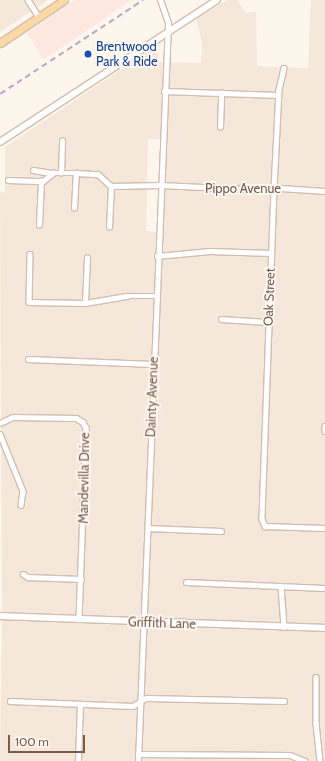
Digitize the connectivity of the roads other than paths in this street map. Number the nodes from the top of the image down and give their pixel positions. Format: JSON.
{"nodes":[{"id":1,"x":28,"y":0,"type":"edge"},
{"id":2,"x":64,"y":0,"type":"edge"},
{"id":3,"x":160,"y":0,"type":"edge"},
{"id":4,"x":217,"y":0,"type":"edge"},
{"id":5,"x":39,"y":17,"type":"junction"},
{"id":6,"x":167,"y":34,"type":"junction"},
{"id":7,"x":0,"y":43,"type":"edge"},
{"id":8,"x":284,"y":68,"type":"dead end"},
{"id":9,"x":164,"y":92,"type":"junction"},
{"id":10,"x":221,"y":93,"type":"junction"},
{"id":11,"x":278,"y":95,"type":"junction"},
{"id":12,"x":220,"y":127,"type":"dead end"},
{"id":13,"x":62,"y":141,"type":"dead end"},
{"id":14,"x":0,"y":142,"type":"edge"},
{"id":15,"x":33,"y":170,"type":"dead end"},
{"id":16,"x":52,"y":172,"type":"junction"},
{"id":17,"x":60,"y":173,"type":"junction"},
{"id":18,"x":76,"y":173,"type":"junction"},
{"id":19,"x":8,"y":180,"type":"dead end"},
{"id":20,"x":41,"y":181,"type":"junction"},
{"id":21,"x":111,"y":186,"type":"junction"},
{"id":22,"x":160,"y":186,"type":"junction"},
{"id":23,"x":274,"y":189,"type":"junction"},
{"id":24,"x":325,"y":191,"type":"edge"},
{"id":25,"x":74,"y":208,"type":"dead end"},
{"id":26,"x":39,"y":225,"type":"dead end"},
{"id":27,"x":109,"y":227,"type":"dead end"},
{"id":28,"x":271,"y":253,"type":"junction"},
{"id":29,"x":30,"y":254,"type":"dead end"},
{"id":30,"x":157,"y":256,"type":"junction"},
{"id":31,"x":86,"y":258,"type":"dead end"},
{"id":32,"x":156,"y":296,"type":"junction"},
{"id":33,"x":85,"y":303,"type":"junction"},
{"id":34,"x":221,"y":319,"type":"dead end"},
{"id":35,"x":268,"y":322,"type":"junction"},
{"id":36,"x":28,"y":359,"type":"dead end"},
{"id":37,"x":153,"y":364,"type":"junction"},
{"id":38,"x":0,"y":423,"type":"edge"},
{"id":39,"x":325,"y":426,"type":"edge"},
{"id":40,"x":325,"y":431,"type":"edge"},
{"id":41,"x":0,"y":434,"type":"edge"},
{"id":42,"x":21,"y":505,"type":"dead end"},
{"id":43,"x":148,"y":528,"type":"junction"},
{"id":44,"x":325,"y":528,"type":"edge"},
{"id":45,"x":221,"y":531,"type":"dead end"},
{"id":46,"x":24,"y":574,"type":"dead end"},
{"id":47,"x":81,"y":579,"type":"junction"},
{"id":48,"x":186,"y":582,"type":"dead end"},
{"id":49,"x":281,"y":586,"type":"junction"},
{"id":50,"x":325,"y":588,"type":"edge"},
{"id":51,"x":0,"y":616,"type":"edge"},
{"id":52,"x":79,"y":619,"type":"junction"},
{"id":53,"x":143,"y":622,"type":"junction"},
{"id":54,"x":284,"y":627,"type":"junction"},
{"id":55,"x":325,"y":628,"type":"edge"},
{"id":56,"x":316,"y":677,"type":"dead end"},
{"id":57,"x":10,"y":701,"type":"dead end"},
{"id":58,"x":284,"y":701,"type":"dead end"},
{"id":59,"x":140,"y":702,"type":"junction"},
{"id":60,"x":80,"y":705,"type":"junction"},
{"id":61,"x":138,"y":754,"type":"junction"},
{"id":62,"x":78,"y":761,"type":"edge"},
{"id":63,"x":138,"y":761,"type":"edge"},
{"id":64,"x":305,"y":761,"type":"edge"},
{"id":65,"x":320,"y":761,"type":"edge"}],
"edges":[{"from":1,"to":5,"type":"street"},
{"from":2,"to":5,"type":"main road"},
{"from":3,"to":6,"type":"street","name":"Dainty Avenue"},
{"from":4,"to":6,"type":"street"},
{"from":5,"to":7,"type":"main road"},
{"from":6,"to":9,"type":"street","name":"Dainty Avenue"},
{"from":6,"to":14,"type":"street"},
{"from":8,"to":11,"type":"street","name":"Oak Street"},
{"from":9,"to":10,"type":"street"},
{"from":9,"to":22,"type":"street","name":"Dainty Avenue"},
{"from":10,"to":11,"type":"street"},
{"from":10,"to":12,"type":"street"},
{"from":11,"to":23,"type":"street","name":"Oak Street"},
{"from":13,"to":17,"type":"street"},
{"from":15,"to":16,"type":"street"},
{"from":16,"to":17,"type":"street"},
{"from":16,"to":20,"type":"street"},
{"from":17,"to":18,"type":"street"},
{"from":18,"to":21,"type":"street"},
{"from":18,"to":25,"type":"street"},
{"from":19,"to":20,"type":"street"},
{"from":20,"to":26,"type":"street"},
{"from":21,"to":22,"type":"street","name":"Pippo Avenue"},
{"from":21,"to":27,"type":"street"},
{"from":22,"to":23,"type":"street","name":"Pippo Avenue"},
{"from":22,"to":30,"type":"street","name":"Dainty Avenue"},
{"from":23,"to":24,"type":"street","name":"Pippo Avenue"},
{"from":23,"to":28,"type":"street","name":"Oak Street"},
{"from":28,"to":30,"type":"street"},
{"from":28,"to":35,"type":"street","name":"Oak Street"},
{"from":29,"to":33,"type":"street"},
{"from":30,"to":32,"type":"street","name":"Dainty Avenue"},
{"from":31,"to":33,"type":"street"},
{"from":32,"to":33,"type":"street"},
{"from":32,"to":37,"type":"street","name":"Dainty Avenue"},
{"from":34,"to":35,"type":"street"},
{"from":35,"to":44,"type":"street","name":"Oak Street"},
{"from":36,"to":37,"type":"street"},
{"from":37,"to":43,"type":"street","name":"Dainty Avenue"},
{"from":38,"to":47,"type":"street","name":"Mandevilla Drive"},
{"from":39,"to":40,"type":"street"},
{"from":41,"to":42,"type":"street"},
{"from":43,"to":45,"type":"street"},
{"from":43,"to":53,"type":"street","name":"Dainty Avenue"},
{"from":46,"to":47,"type":"street"},
{"from":47,"to":52,"type":"street","name":"Mandevilla Drive"},
{"from":48,"to":49,"type":"street"},
{"from":49,"to":50,"type":"street"},
{"from":49,"to":54,"type":"street"},
{"from":51,"to":52,"type":"street","name":"Griffith Lane"},
{"from":52,"to":53,"type":"street","name":"Griffith Lane"},
{"from":53,"to":54,"type":"street","name":"Griffith Lane"},
{"from":53,"to":59,"type":"street","name":"Dainty Avenue"},
{"from":54,"to":55,"type":"street","name":"Griffith Lane"},
{"from":56,"to":65,"type":"street"},
{"from":57,"to":60,"type":"street"},
{"from":58,"to":59,"type":"street"},
{"from":59,"to":60,"type":"street"},
{"from":59,"to":61,"type":"street","name":"Dainty Avenue"},
{"from":60,"to":62,"type":"street"},
{"from":61,"to":63,"type":"street","name":"Dainty Avenue"},
{"from":61,"to":64,"type":"street"}]}
